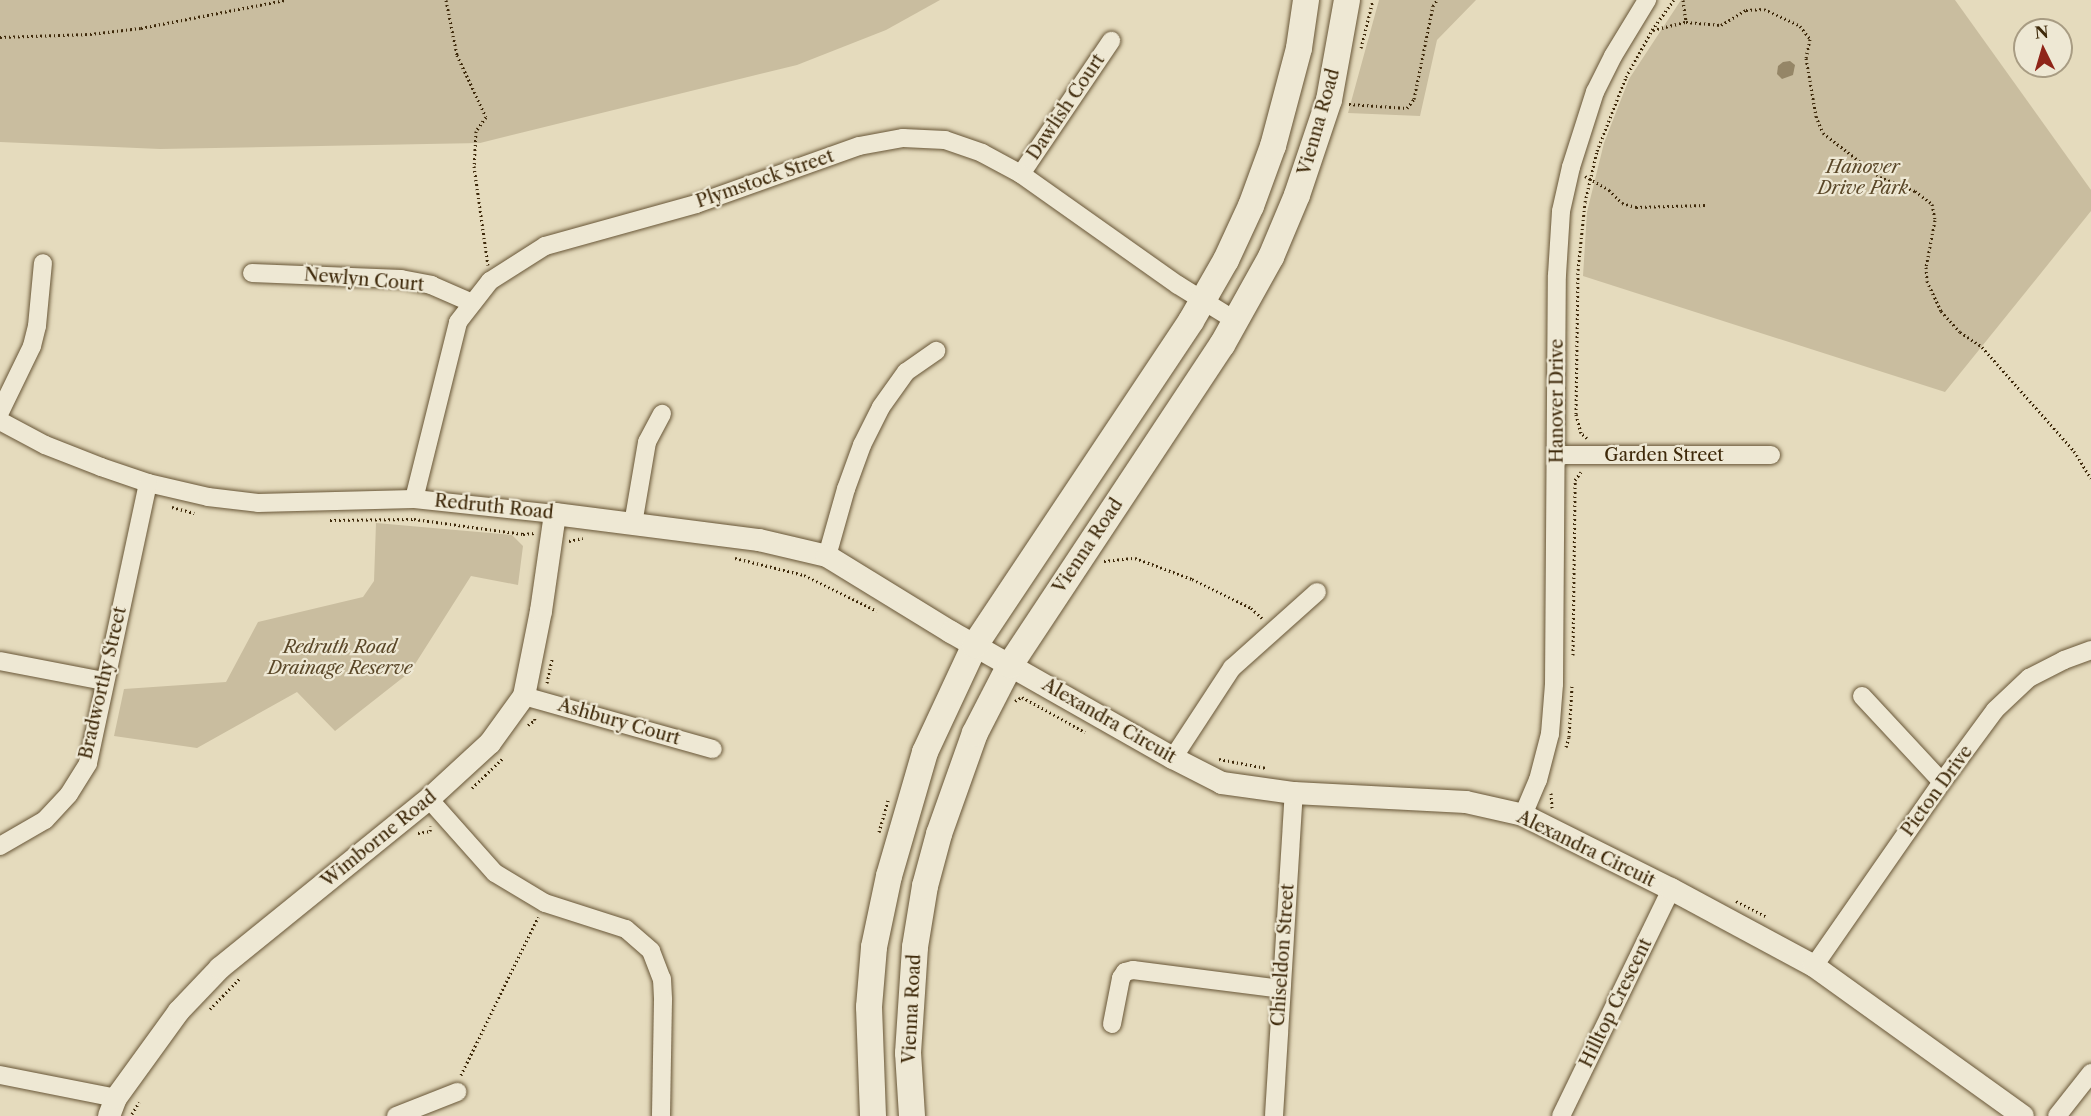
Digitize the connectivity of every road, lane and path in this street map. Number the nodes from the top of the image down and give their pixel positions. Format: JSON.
{"nodes":[{"id":1,"x":285,"y":0,"type":"edge"},
{"id":2,"x":446,"y":0,"type":"edge"},
{"id":3,"x":1306,"y":0,"type":"edge"},
{"id":4,"x":1347,"y":0,"type":"edge"},
{"id":5,"x":1437,"y":0,"type":"edge"},
{"id":6,"x":1647,"y":0,"type":"edge"},
{"id":7,"x":1674,"y":0,"type":"edge"},
{"id":8,"x":1683,"y":0,"type":"edge"},
{"id":9,"x":1686,"y":21,"type":"junction"},
{"id":10,"x":1652,"y":30,"type":"junction"},
{"id":11,"x":0,"y":37,"type":"edge"},
{"id":12,"x":1111,"y":41,"type":"dead end"},
{"id":13,"x":1347,"y":104,"type":"dead end"},
{"id":14,"x":1571,"y":167,"type":"junction"},
{"id":15,"x":1021,"y":174,"type":"junction"},
{"id":16,"x":1591,"y":180,"type":"junction"},
{"id":17,"x":1706,"y":205,"type":"dead end"},
{"id":18,"x":43,"y":262,"type":"dead end"},
{"id":19,"x":252,"y":273,"type":"dead end"},
{"id":20,"x":490,"y":281,"type":"junction"},
{"id":21,"x":1203,"y":300,"type":"junction"},
{"id":22,"x":472,"y":303,"type":"junction"},
{"id":23,"x":1236,"y":321,"type":"junction"},
{"id":24,"x":936,"y":351,"type":"dead end"},
{"id":25,"x":0,"y":412,"type":"edge"},
{"id":26,"x":662,"y":414,"type":"dead end"},
{"id":27,"x":0,"y":421,"type":"edge"},
{"id":28,"x":1591,"y":441,"type":"dead end"},
{"id":29,"x":1557,"y":455,"type":"junction"},
{"id":30,"x":1771,"y":455,"type":"dead end"},
{"id":31,"x":1588,"y":469,"type":"dead end"},
{"id":32,"x":2091,"y":478,"type":"edge"},
{"id":33,"x":146,"y":491,"type":"junction"},
{"id":34,"x":414,"y":499,"type":"junction"},
{"id":35,"x":197,"y":513,"type":"dead end"},
{"id":36,"x":327,"y":520,"type":"dead end"},
{"id":37,"x":553,"y":523,"type":"junction"},
{"id":38,"x":633,"y":524,"type":"junction"},
{"id":39,"x":594,"y":539,"type":"dead end"},
{"id":40,"x":727,"y":556,"type":"dead end"},
{"id":41,"x":827,"y":556,"type":"junction"},
{"id":42,"x":1098,"y":561,"type":"dead end"},
{"id":43,"x":1317,"y":592,"type":"dead end"},
{"id":44,"x":879,"y":612,"type":"dead end"},
{"id":45,"x":1274,"y":629,"type":"junction"},
{"id":46,"x":975,"y":645,"type":"junction"},
{"id":47,"x":2091,"y":650,"type":"edge"},
{"id":48,"x":1573,"y":658,"type":"dead end"},
{"id":49,"x":0,"y":661,"type":"edge"},
{"id":50,"x":1010,"y":665,"type":"junction"},
{"id":51,"x":104,"y":681,"type":"junction"},
{"id":52,"x":1572,"y":682,"type":"dead end"},
{"id":53,"x":524,"y":696,"type":"junction"},
{"id":54,"x":1862,"y":696,"type":"dead end"},
{"id":55,"x":1013,"y":702,"type":"dead end"},
{"id":56,"x":1090,"y":735,"type":"dead end"},
{"id":57,"x":713,"y":749,"type":"dead end"},
{"id":58,"x":1562,"y":757,"type":"dead end"},
{"id":59,"x":1173,"y":758,"type":"junction"},
{"id":60,"x":1942,"y":782,"type":"junction"},
{"id":61,"x":1551,"y":788,"type":"dead end"},
{"id":62,"x":1294,"y":793,"type":"junction"},
{"id":63,"x":429,"y":799,"type":"junction"},
{"id":64,"x":1552,"y":809,"type":"dead end"},
{"id":65,"x":1523,"y":815,"type":"junction"},
{"id":66,"x":431,"y":826,"type":"dead end"},
{"id":67,"x":410,"y":839,"type":"dead end"},
{"id":68,"x":0,"y":846,"type":"edge"},
{"id":69,"x":1671,"y":889,"type":"junction"},
{"id":70,"x":1729,"y":900,"type":"dead end"},
{"id":71,"x":545,"y":903,"type":"junction"},
{"id":72,"x":1772,"y":920,"type":"dead end"},
{"id":73,"x":1814,"y":966,"type":"junction"},
{"id":74,"x":248,"y":971,"type":"dead end"},
{"id":75,"x":1281,"y":989,"type":"junction"},
{"id":76,"x":208,"y":1010,"type":"dead end"},
{"id":77,"x":1112,"y":1024,"type":"dead end"},
{"id":78,"x":2091,"y":1073,"type":"edge"},
{"id":79,"x":0,"y":1075,"type":"edge"},
{"id":80,"x":457,"y":1092,"type":"joint"},
{"id":81,"x":141,"y":1097,"type":"dead end"},
{"id":82,"x":113,"y":1107,"type":"edge"},
{"id":83,"x":131,"y":1116,"type":"edge"},
{"id":84,"x":396,"y":1116,"type":"edge"},
{"id":85,"x":661,"y":1116,"type":"edge"},
{"id":86,"x":873,"y":1116,"type":"edge"},
{"id":87,"x":912,"y":1116,"type":"edge"},
{"id":88,"x":1274,"y":1116,"type":"edge"},
{"id":89,"x":1561,"y":1116,"type":"edge"},
{"id":90,"x":2023,"y":1116,"type":"edge"},
{"id":91,"x":2057,"y":1116,"type":"edge"}],
"edges":[{"from":1,"to":11,"type":"path"},
{"from":2,"to":20,"type":"path"},
{"from":3,"to":21,"type":"main road","name":"Vienna Road"},
{"from":4,"to":23,"type":"main road","name":"Vienna Road"},
{"from":5,"to":13,"type":"path"},
{"from":6,"to":14,"type":"street","name":"Hanover Drive"},
{"from":7,"to":10,"type":"path"},
{"from":8,"to":9,"type":"path"},
{"from":9,"to":10,"type":"path"},
{"from":9,"to":32,"type":"path"},
{"from":10,"to":16,"type":"path"},
{"from":12,"to":15,"type":"street","name":"Dawlish Court"},
{"from":14,"to":16,"type":"path"},
{"from":14,"to":29,"type":"street","name":"Hanover Drive"},
{"from":15,"to":20,"type":"street","name":"Plymstock Street"},
{"from":15,"to":21,"type":"street","name":"Plymstock Street"},
{"from":16,"to":17,"type":"path"},
{"from":16,"to":28,"type":"path"},
{"from":18,"to":25,"type":"street"},
{"from":19,"to":22,"type":"street","name":"Newlyn Court"},
{"from":20,"to":22,"type":"street","name":"Plymstock Street"},
{"from":21,"to":23,"type":"street","name":"Plymstock Street"},
{"from":21,"to":46,"type":"main road","name":"Vienna Road"},
{"from":22,"to":34,"type":"street","name":"Plymstock Street"},
{"from":23,"to":50,"type":"main road","name":"Vienna Road"},
{"from":24,"to":41,"type":"street"},
{"from":26,"to":38,"type":"street"},
{"from":27,"to":33,"type":"street","name":"Redruth Road"},
{"from":29,"to":30,"type":"street","name":"Garden Street"},
{"from":29,"to":65,"type":"street","name":"Hanover Drive"},
{"from":31,"to":48,"type":"path"},
{"from":33,"to":34,"type":"street","name":"Redruth Road"},
{"from":33,"to":35,"type":"path"},
{"from":33,"to":51,"type":"street","name":"Bradworthy Street"},
{"from":34,"to":37,"type":"street","name":"Redruth Road"},
{"from":36,"to":37,"type":"path"},
{"from":37,"to":38,"type":"street","name":"Redruth Road"},
{"from":37,"to":39,"type":"path"},
{"from":37,"to":53,"type":"street","name":"Wimborne Road"},
{"from":38,"to":41,"type":"street","name":"Redruth Road"},
{"from":40,"to":44,"type":"path"},
{"from":41,"to":46,"type":"street","name":"Redruth Road"},
{"from":42,"to":45,"type":"path"},
{"from":43,"to":45,"type":"street"},
{"from":45,"to":59,"type":"street"},
{"from":46,"to":50,"type":"street","name":"Alexandra Circuit"},
{"from":46,"to":86,"type":"main road","name":"Vienna Road"},
{"from":47,"to":60,"type":"street","name":"Picton Drive"},
{"from":49,"to":51,"type":"street"},
{"from":50,"to":59,"type":"street","name":"Alexandra Circuit"},
{"from":50,"to":87,"type":"main road","name":"Vienna Road"},
{"from":51,"to":68,"type":"street","name":"Bradworthy Street"},
{"from":52,"to":58,"type":"path"},
{"from":53,"to":57,"type":"street","name":"Ashbury Court"},
{"from":53,"to":63,"type":"street","name":"Wimborne Road"},
{"from":54,"to":60,"type":"street"},
{"from":55,"to":56,"type":"path"},
{"from":59,"to":62,"type":"street","name":"Alexandra Circuit"},
{"from":60,"to":73,"type":"street","name":"Picton Drive"},
{"from":61,"to":64,"type":"path"},
{"from":62,"to":65,"type":"street","name":"Alexandra Circuit"},
{"from":62,"to":75,"type":"street","name":"Chiseldon Street"},
{"from":63,"to":71,"type":"street"},
{"from":63,"to":82,"type":"street","name":"Wimborne Road"},
{"from":65,"to":69,"type":"street","name":"Alexandra Circuit"},
{"from":66,"to":67,"type":"path"},
{"from":69,"to":73,"type":"street","name":"Alexandra Circuit"},
{"from":69,"to":89,"type":"street","name":"Hilltop Crescent"},
{"from":70,"to":72,"type":"path"},
{"from":71,"to":80,"type":"path"},
{"from":71,"to":85,"type":"street"},
{"from":73,"to":90,"type":"street","name":"Alexandra Circuit"},
{"from":74,"to":76,"type":"path"},
{"from":75,"to":77,"type":"street"},
{"from":75,"to":88,"type":"street","name":"Chiseldon Street"},
{"from":78,"to":91,"type":"street"},
{"from":79,"to":82,"type":"street"},
{"from":80,"to":84,"type":"street"},
{"from":81,"to":83,"type":"path"}]}
